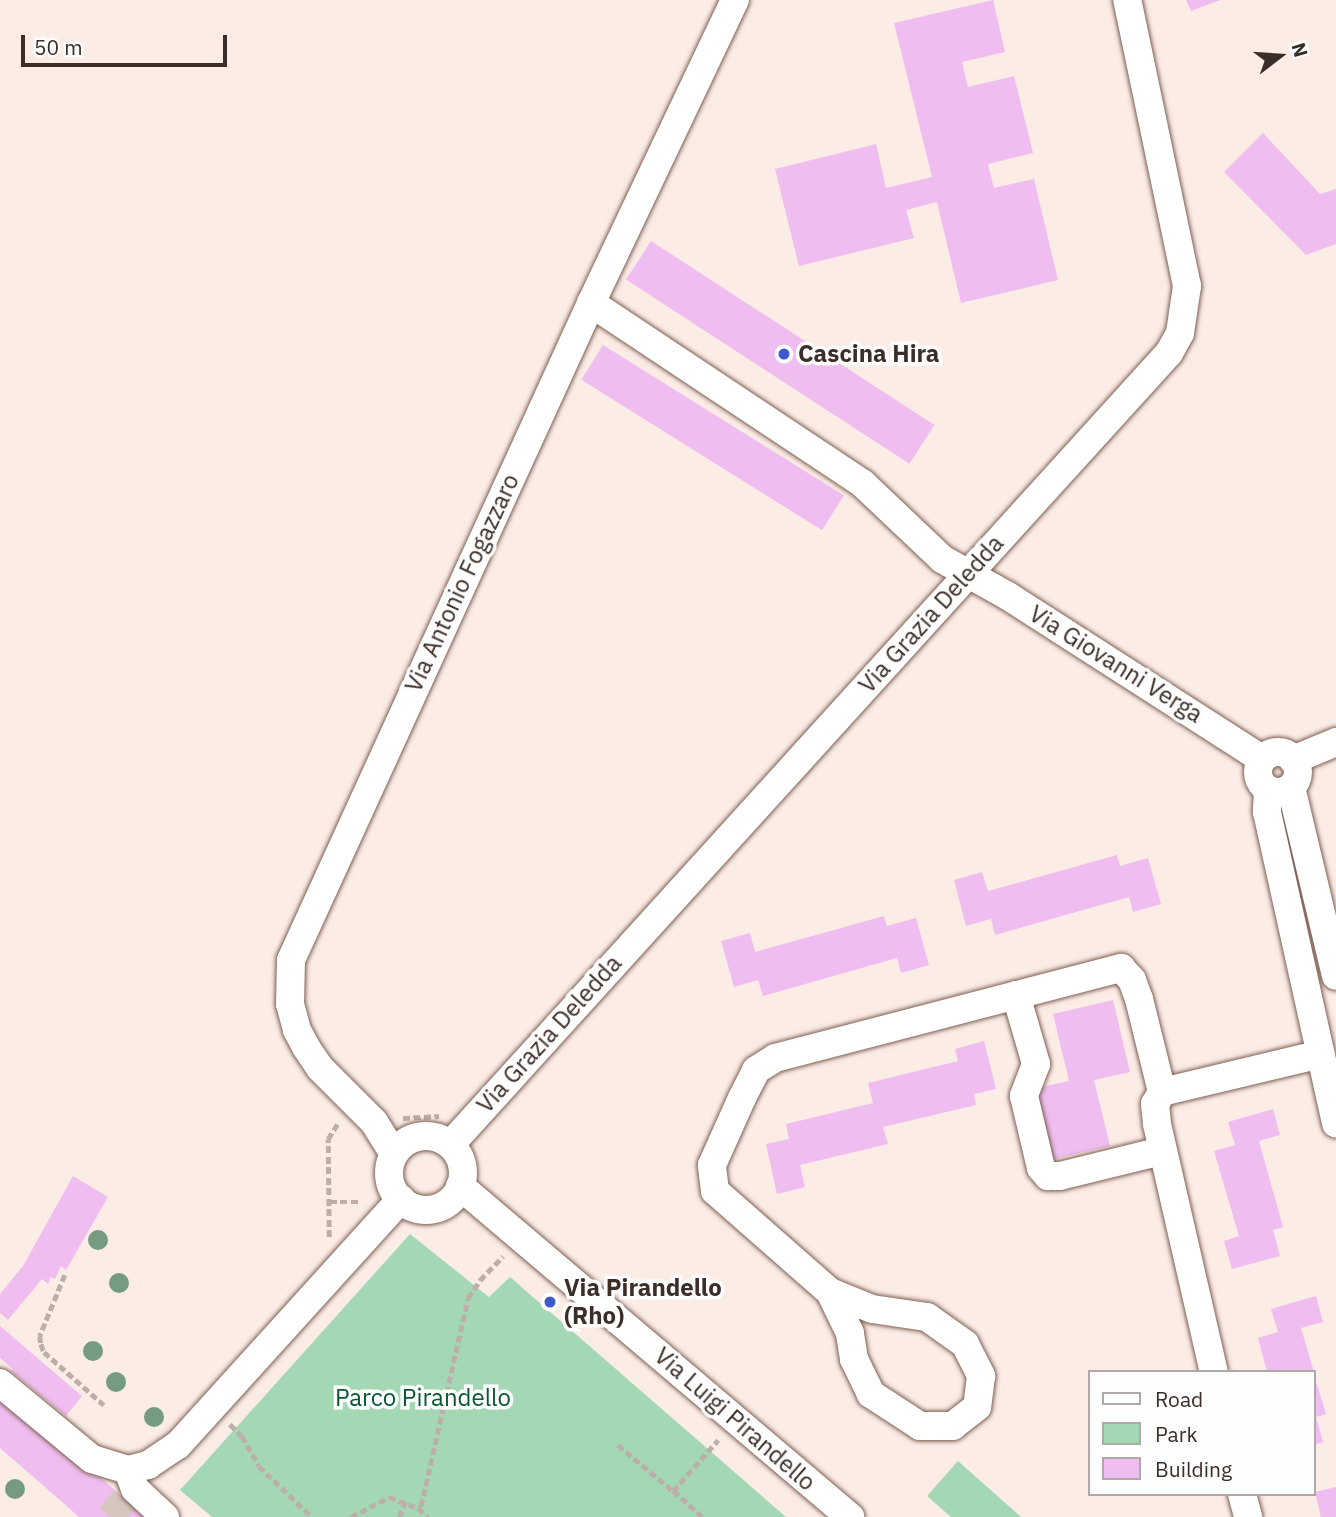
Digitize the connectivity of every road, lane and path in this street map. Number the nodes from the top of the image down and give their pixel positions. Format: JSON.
{"nodes":[{"id":1,"x":735,"y":0,"type":"edge"},
{"id":2,"x":1127,"y":0,"type":"edge"},
{"id":3,"x":591,"y":303,"type":"junction"},
{"id":4,"x":967,"y":573,"type":"junction"},
{"id":5,"x":1336,"y":742,"type":"edge"},
{"id":6,"x":1262,"y":759,"type":"junction"},
{"id":7,"x":1293,"y":760,"type":"junction"},
{"id":8,"x":1280,"y":789,"type":"junction"},
{"id":9,"x":1336,"y":976,"type":"edge"},
{"id":10,"x":1016,"y":995,"type":"junction"},
{"id":11,"x":1321,"y":1054,"type":"junction"},
{"id":12,"x":1162,"y":1092,"type":"junction"},
{"id":13,"x":1333,"y":1092,"type":"edge"},
{"id":14,"x":356,"y":1104,"type":"junction"},
{"id":15,"x":449,"y":1112,"type":"dead end"},
{"id":16,"x":398,"y":1117,"type":"dead end"},
{"id":17,"x":1336,"y":1123,"type":"edge"},
{"id":18,"x":450,"y":1145,"type":"junction"},
{"id":19,"x":1162,"y":1151,"type":"junction"},
{"id":20,"x":394,"y":1154,"type":"junction"},
{"id":21,"x":460,"y":1186,"type":"junction"},
{"id":22,"x":401,"y":1199,"type":"junction"},
{"id":23,"x":326,"y":1244,"type":"dead end"},
{"id":24,"x":506,"y":1253,"type":"dead end"},
{"id":25,"x":65,"y":1275,"type":"dead end"},
{"id":26,"x":830,"y":1292,"type":"junction"},
{"id":27,"x":1214,"y":1370,"type":"edge"},
{"id":28,"x":0,"y":1383,"type":"edge"},
{"id":29,"x":104,"y":1405,"type":"dead end"},
{"id":30,"x":223,"y":1417,"type":"dead end"},
{"id":31,"x":721,"y":1437,"type":"dead end"},
{"id":32,"x":618,"y":1445,"type":"dead end"},
{"id":33,"x":129,"y":1486,"type":"junction"},
{"id":34,"x":673,"y":1491,"type":"junction"},
{"id":35,"x":1243,"y":1496,"type":"edge"},
{"id":36,"x":405,"y":1502,"type":"junction"},
{"id":37,"x":418,"y":1508,"type":"junction"},
{"id":38,"x":165,"y":1517,"type":"edge"},
{"id":39,"x":312,"y":1517,"type":"edge"},
{"id":40,"x":351,"y":1517,"type":"edge"},
{"id":41,"x":399,"y":1517,"type":"edge"},
{"id":42,"x":428,"y":1517,"type":"edge"},
{"id":43,"x":702,"y":1517,"type":"edge"},
{"id":44,"x":850,"y":1517,"type":"edge"},
{"id":45,"x":1248,"y":1517,"type":"edge"}],
"edges":[{"from":1,"to":3,"type":"street","name":"Via Antonio Fogazzaro"},
{"from":2,"to":4,"type":"street","name":"Via Grazia Deledda"},
{"from":3,"to":4,"type":"street","name":"Via Giovanni Verga"},
{"from":3,"to":14,"type":"street","name":"Via Antonio Fogazzaro"},
{"from":4,"to":6,"type":"street","name":"Via Giovanni Verga"},
{"from":4,"to":18,"type":"street","name":"Via Grazia Deledda"},
{"from":5,"to":7,"type":"street"},
{"from":6,"to":7,"type":"street"},
{"from":6,"to":8,"type":"street"},
{"from":7,"to":8,"type":"street"},
{"from":8,"to":9,"type":"street"},
{"from":8,"to":11,"type":"street"},
{"from":10,"to":12,"type":"street"},
{"from":10,"to":19,"type":"street"},
{"from":10,"to":26,"type":"street"},
{"from":11,"to":12,"type":"street"},
{"from":11,"to":13,"type":"street"},
{"from":12,"to":19,"type":"street"},
{"from":13,"to":17,"type":"street"},
{"from":14,"to":20,"type":"street","name":"Via Antonio Fogazzaro"},
{"from":14,"to":23,"type":"path"},
{"from":15,"to":16,"type":"path"},
{"from":18,"to":20,"type":"street"},
{"from":18,"to":21,"type":"street"},
{"from":19,"to":27,"type":"street"},
{"from":20,"to":22,"type":"street"},
{"from":21,"to":22,"type":"street"},
{"from":21,"to":44,"type":"street","name":"Via Luigi Pirandello"},
{"from":22,"to":33,"type":"street"},
{"from":24,"to":37,"type":"path"},
{"from":25,"to":29,"type":"path"},
{"from":26,"to":26,"type":"street"},
{"from":28,"to":33,"type":"street"},
{"from":30,"to":39,"type":"path"},
{"from":31,"to":34,"type":"path"},
{"from":32,"to":34,"type":"path"},
{"from":33,"to":38,"type":"street"},
{"from":34,"to":43,"type":"path"},
{"from":35,"to":45,"type":"street"},
{"from":36,"to":37,"type":"path"},
{"from":36,"to":40,"type":"path"},
{"from":36,"to":41,"type":"path"},
{"from":37,"to":42,"type":"path"}]}
